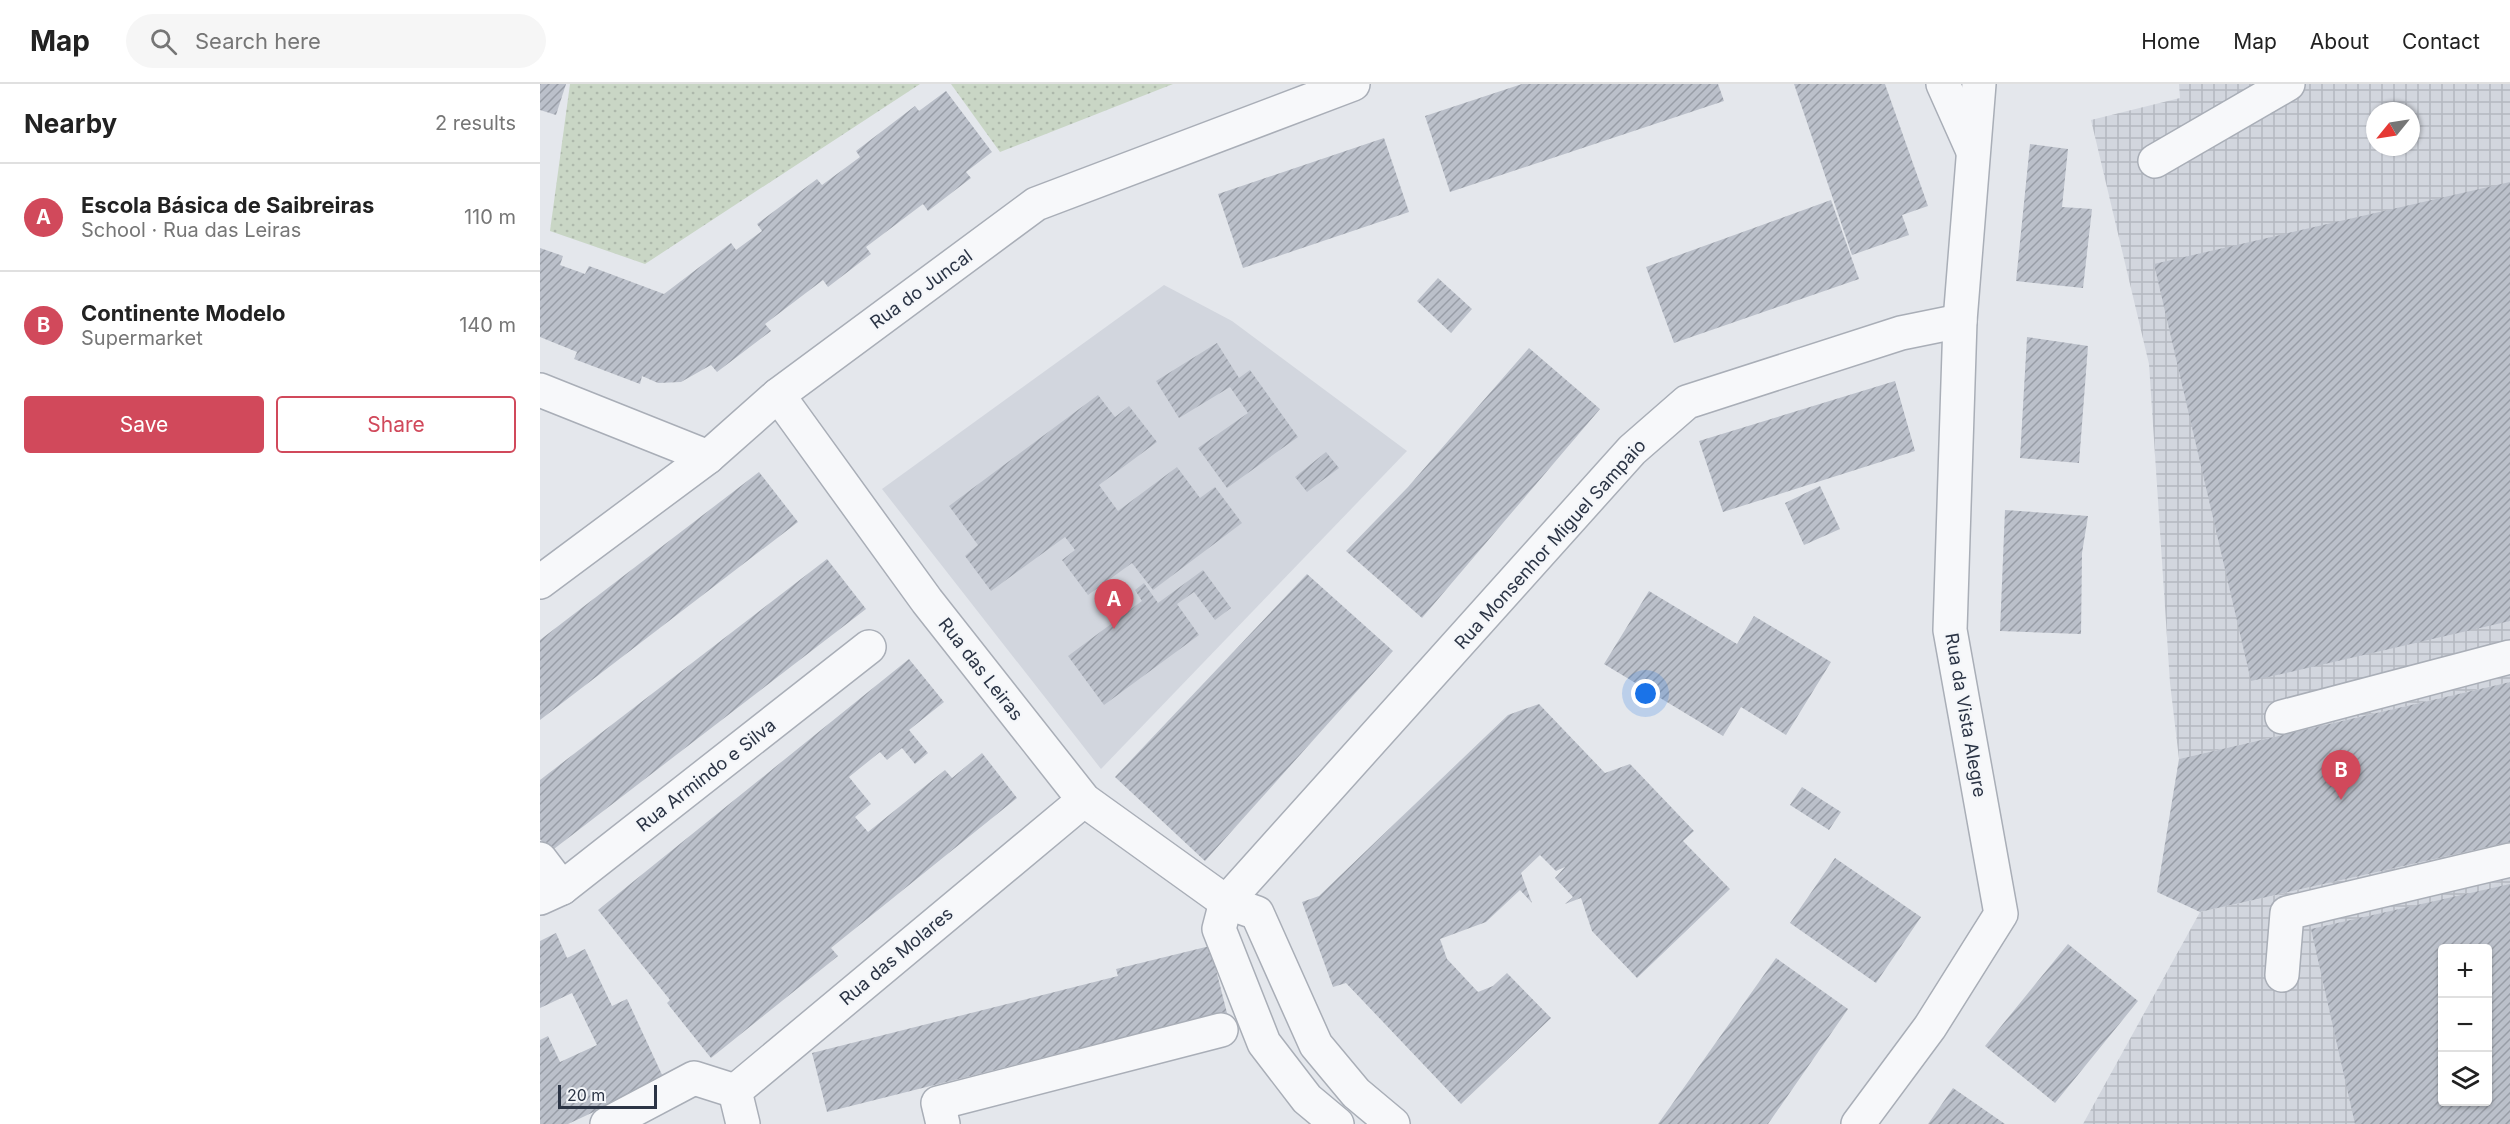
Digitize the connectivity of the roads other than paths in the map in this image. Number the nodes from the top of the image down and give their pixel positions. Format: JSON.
{"nodes":[{"id":1,"x":1353,"y":84,"type":"edge"},
{"id":2,"x":1944,"y":84,"type":"edge"},
{"id":3,"x":1979,"y":84,"type":"edge"},
{"id":4,"x":2288,"y":84,"type":"edge"},
{"id":5,"x":1973,"y":153,"type":"junction"},
{"id":6,"x":2155,"y":161,"type":"dead end"},
{"id":7,"x":1960,"y":321,"type":"junction"},
{"id":8,"x":540,"y":390,"type":"edge"},
{"id":9,"x":778,"y":395,"type":"junction"},
{"id":10,"x":708,"y":457,"type":"junction"},
{"id":11,"x":540,"y":582,"type":"edge"},
{"id":12,"x":868,"y":647,"type":"dead end"},
{"id":13,"x":2510,"y":657,"type":"edge"},
{"id":14,"x":2282,"y":717,"type":"dead end"},
{"id":15,"x":1084,"y":800,"type":"junction"},
{"id":16,"x":540,"y":859,"type":"edge"},
{"id":17,"x":2510,"y":861,"type":"edge"},
{"id":18,"x":551,"y":893,"type":"edge"},
{"id":19,"x":1226,"y":902,"type":"junction"},
{"id":20,"x":2282,"y":975,"type":"dead end"},
{"id":21,"x":1221,"y":1030,"type":"dead end"},
{"id":22,"x":1316,"y":1045,"type":"junction"},
{"id":23,"x":1283,"y":1068,"type":"junction"},
{"id":24,"x":735,"y":1091,"type":"junction"},
{"id":25,"x":607,"y":1124,"type":"edge"},
{"id":26,"x":743,"y":1124,"type":"edge"},
{"id":27,"x":943,"y":1124,"type":"edge"},
{"id":28,"x":1337,"y":1124,"type":"edge"},
{"id":29,"x":1393,"y":1124,"type":"edge"},
{"id":30,"x":1858,"y":1124,"type":"edge"}],
"edges":[{"from":1,"to":9,"type":"street","name":"Rua do Juncal"},
{"from":2,"to":5,"type":"street"},
{"from":3,"to":5,"type":"street","name":"Rua da Vista Alegre"},
{"from":4,"to":6,"type":"street"},
{"from":5,"to":7,"type":"street","name":"Rua da Vista Alegre"},
{"from":7,"to":19,"type":"street","name":"Rua Monsenhor Miguel Sampaio"},
{"from":7,"to":30,"type":"street","name":"Rua da Vista Alegre"},
{"from":8,"to":10,"type":"street"},
{"from":9,"to":10,"type":"street","name":"Rua do Juncal"},
{"from":9,"to":15,"type":"street","name":"Rua das Leiras"},
{"from":10,"to":11,"type":"street","name":"Rua do Juncal"},
{"from":12,"to":18,"type":"street","name":"Rua Armindo e Silva"},
{"from":13,"to":14,"type":"street"},
{"from":15,"to":19,"type":"street","name":"Rua das Leiras"},
{"from":15,"to":24,"type":"street","name":"Rua das Molares"},
{"from":16,"to":18,"type":"street"},
{"from":17,"to":20,"type":"street"},
{"from":19,"to":22,"type":"street","name":"Rua das Leiras"},
{"from":19,"to":23,"type":"street"},
{"from":21,"to":27,"type":"street"},
{"from":22,"to":23,"type":"street"},
{"from":22,"to":29,"type":"street","name":"Rua das Leiras"},
{"from":23,"to":28,"type":"street"},
{"from":24,"to":25,"type":"street"},
{"from":24,"to":26,"type":"street"}]}
